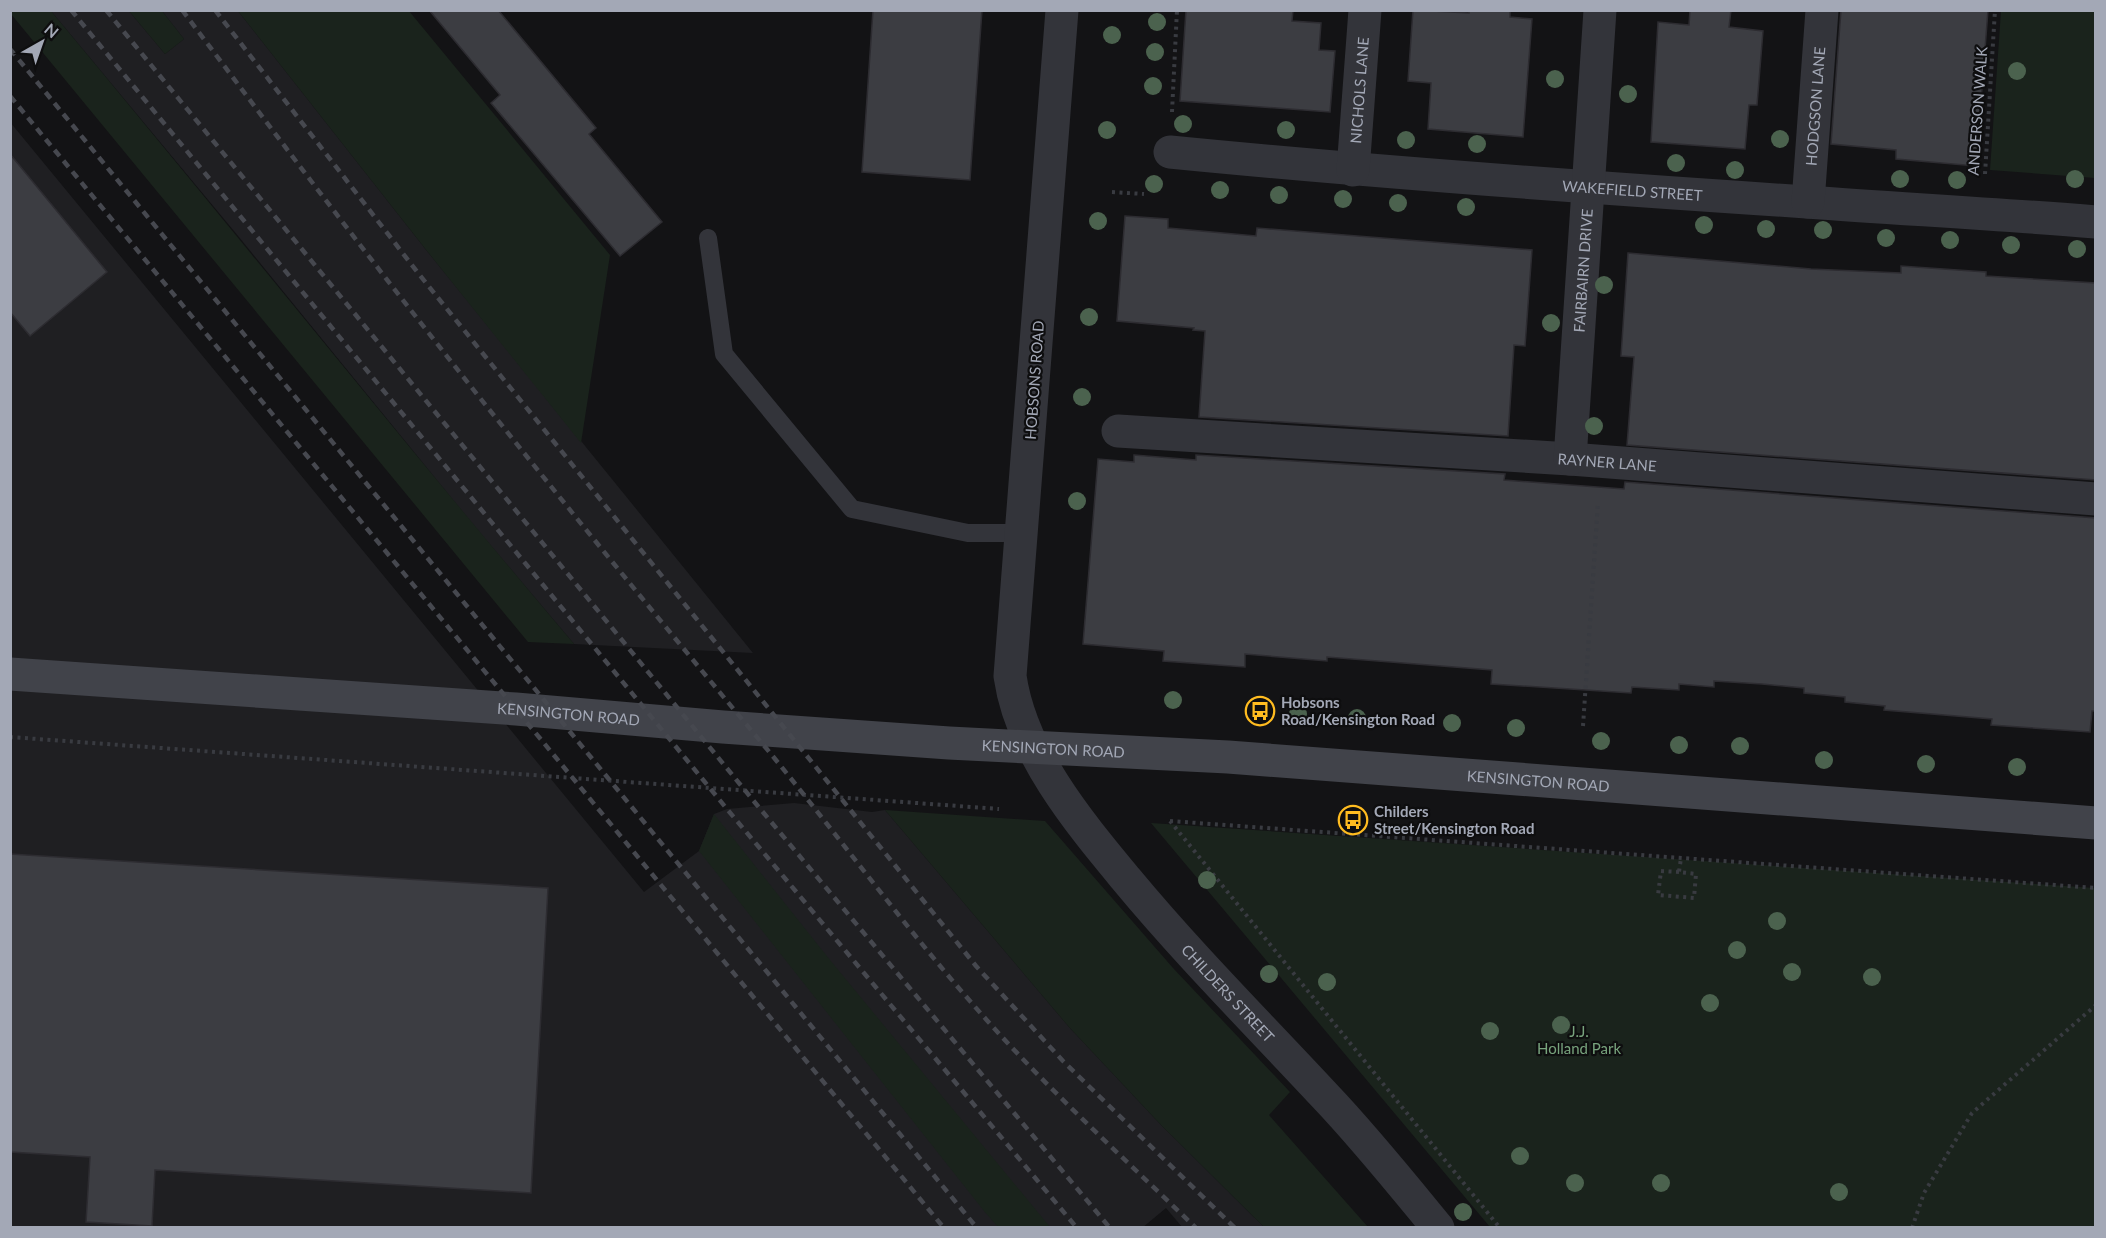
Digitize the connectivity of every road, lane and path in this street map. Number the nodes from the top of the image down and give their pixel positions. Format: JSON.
{"nodes":[{"id":1,"x":1062,"y":10,"type":"edge"},
{"id":2,"x":1177,"y":10,"type":"edge"},
{"id":3,"x":1365,"y":10,"type":"edge"},
{"id":4,"x":1600,"y":10,"type":"edge"},
{"id":5,"x":1822,"y":10,"type":"edge"},
{"id":6,"x":1995,"y":10,"type":"edge"},
{"id":7,"x":1170,"y":152,"type":"joint"},
{"id":8,"x":1353,"y":170,"type":"junction"},
{"id":9,"x":1588,"y":186,"type":"junction"},
{"id":10,"x":1112,"y":192,"type":"dead end"},
{"id":11,"x":1144,"y":194,"type":"dead end"},
{"id":12,"x":1808,"y":202,"type":"junction"},
{"id":13,"x":1983,"y":212,"type":"junction"},
{"id":14,"x":2096,"y":222,"type":"edge"},
{"id":15,"x":708,"y":238,"type":"dead end"},
{"id":16,"x":1118,"y":431,"type":"dead end"},
{"id":17,"x":1585,"y":461,"type":"junction"},
{"id":18,"x":2096,"y":500,"type":"edge"},
{"id":19,"x":1022,"y":533,"type":"junction"},
{"id":20,"x":10,"y":674,"type":"edge"},
{"id":21,"x":1583,"y":726,"type":"dead end"},
{"id":22,"x":10,"y":737,"type":"edge"},
{"id":23,"x":1032,"y":747,"type":"junction"},
{"id":24,"x":999,"y":809,"type":"dead end"},
{"id":25,"x":2096,"y":823,"type":"edge"},
{"id":26,"x":1681,"y":858,"type":"junction"},
{"id":27,"x":1679,"y":872,"type":"junction"},
{"id":28,"x":2096,"y":888,"type":"edge"},
{"id":29,"x":2096,"y":1005,"type":"edge"},
{"id":30,"x":1438,"y":1227,"type":"edge"},
{"id":31,"x":1500,"y":1227,"type":"edge"},
{"id":32,"x":1912,"y":1227,"type":"edge"}],
"edges":[{"from":1,"to":19,"type":"street","name":"HOBSONS ROAD"},
{"from":2,"to":7,"type":"path"},
{"from":3,"to":8,"type":"street","name":"NICHOLS LANE"},
{"from":4,"to":9,"type":"street","name":"FAIRBAIRN DRIVE"},
{"from":5,"to":12,"type":"street","name":"HODGSON LANE"},
{"from":6,"to":13,"type":"path","name":"ANDERSON WALK"},
{"from":7,"to":8,"type":"street","name":"WAKEFIELD STREET"},
{"from":8,"to":9,"type":"street","name":"WAKEFIELD STREET"},
{"from":9,"to":12,"type":"street","name":"WAKEFIELD STREET"},
{"from":9,"to":17,"type":"street","name":"FAIRBAIRN DRIVE"},
{"from":10,"to":11,"type":"path"},
{"from":12,"to":13,"type":"street","name":"WAKEFIELD STREET"},
{"from":13,"to":14,"type":"street","name":"WAKEFIELD STREET"},
{"from":15,"to":19,"type":"lane"},
{"from":16,"to":17,"type":"street","name":"RAYNER LANE"},
{"from":17,"to":18,"type":"street","name":"RAYNER LANE"},
{"from":17,"to":21,"type":"path"},
{"from":19,"to":23,"type":"street","name":"HOBSONS ROAD"},
{"from":20,"to":23,"type":"street","name":"KENSINGTON ROAD"},
{"from":22,"to":24,"type":"path"},
{"from":23,"to":25,"type":"street","name":"KENSINGTON ROAD"},
{"from":23,"to":30,"type":"street","name":"CHILDERS STREET"},
{"from":26,"to":27,"type":"path"},
{"from":26,"to":28,"type":"path"},
{"from":26,"to":31,"type":"path"},
{"from":27,"to":27,"type":"path"},
{"from":29,"to":32,"type":"path"}]}
